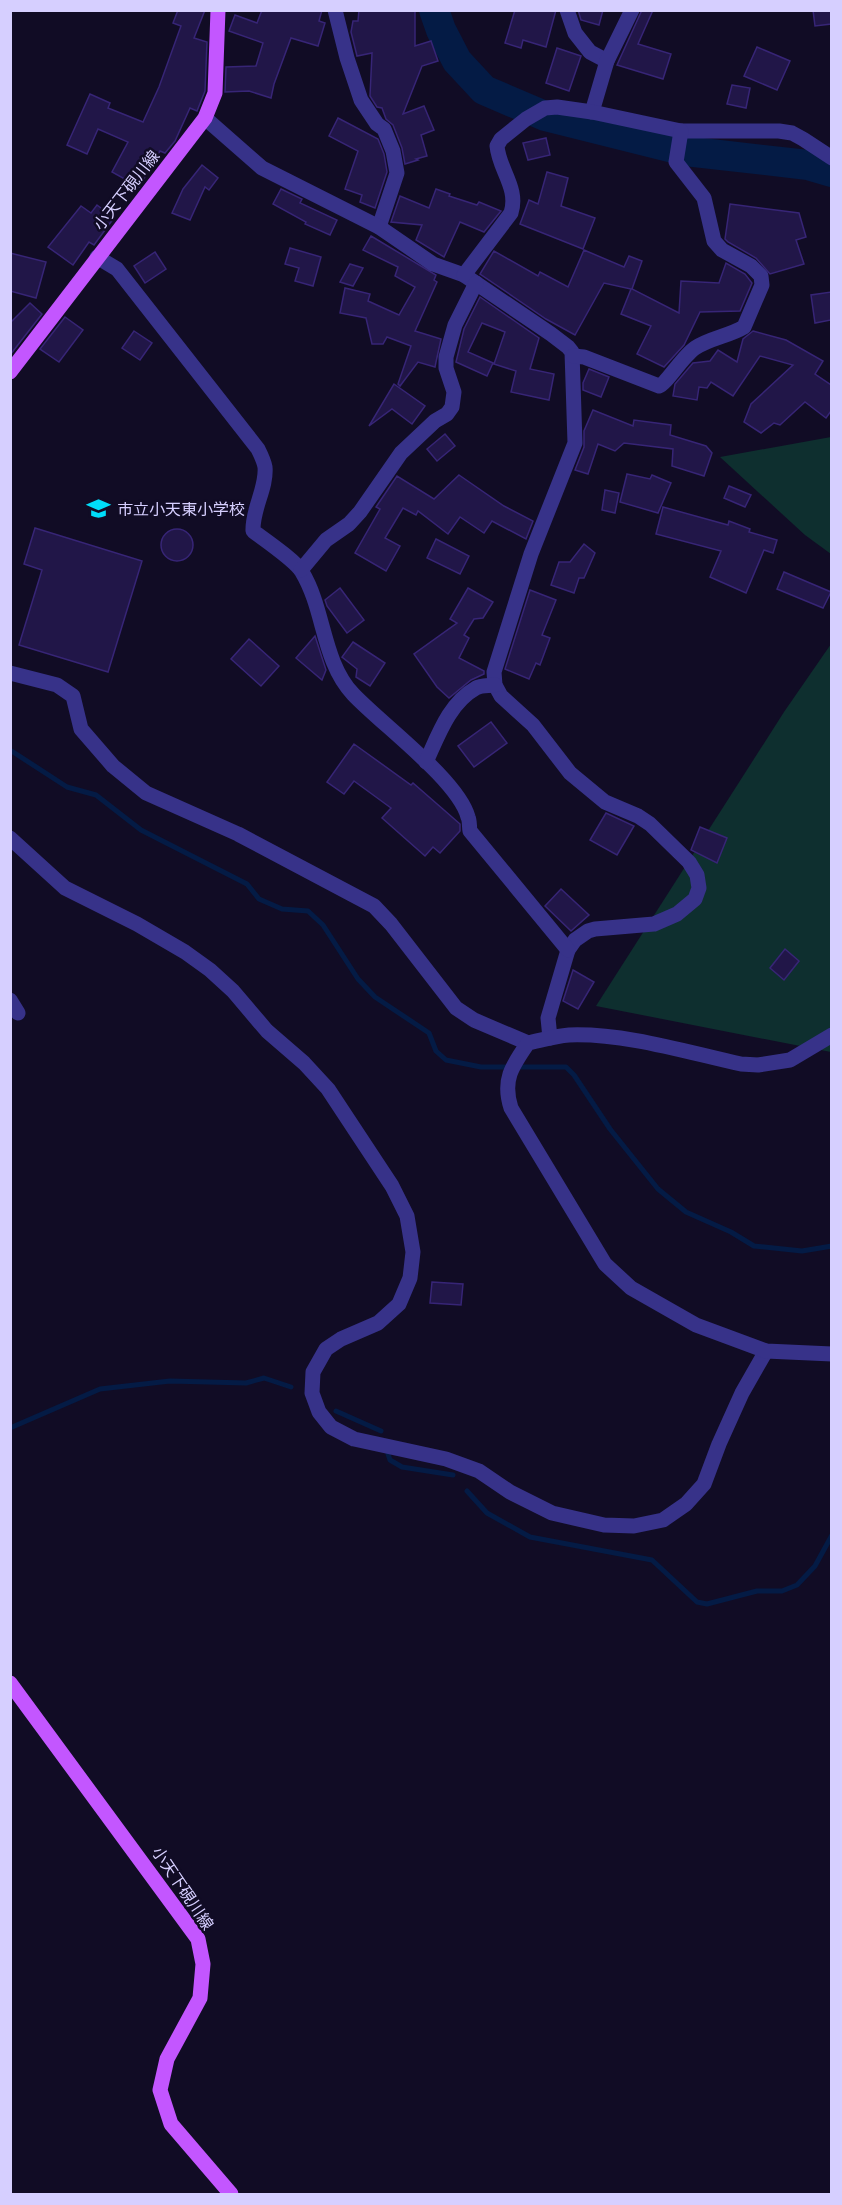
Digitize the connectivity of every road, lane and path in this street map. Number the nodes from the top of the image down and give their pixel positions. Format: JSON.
{"nodes":[{"id":1,"x":218,"y":10,"type":"edge"},
{"id":2,"x":335,"y":10,"type":"edge"},
{"id":3,"x":567,"y":10,"type":"edge"},
{"id":4,"x":633,"y":10,"type":"edge"},
{"id":5,"x":607,"y":61,"type":"junction"},
{"id":6,"x":592,"y":111,"type":"junction"},
{"id":7,"x":205,"y":118,"type":"junction"},
{"id":8,"x":680,"y":135,"type":"junction"},
{"id":9,"x":831,"y":158,"type":"edge"},
{"id":10,"x":379,"y":227,"type":"junction"},
{"id":11,"x":97,"y":257,"type":"junction"},
{"id":12,"x":470,"y":279,"type":"junction"},
{"id":13,"x":573,"y":356,"type":"junction"},
{"id":14,"x":10,"y":372,"type":"edge"},
{"id":15,"x":301,"y":570,"type":"junction"},
{"id":16,"x":10,"y":673,"type":"edge"},
{"id":17,"x":495,"y":685,"type":"junction"},
{"id":18,"x":426,"y":762,"type":"junction"},
{"id":19,"x":10,"y":838,"type":"edge"},
{"id":20,"x":568,"y":950,"type":"junction"},
{"id":21,"x":831,"y":1035,"type":"edge"},
{"id":22,"x":550,"y":1038,"type":"junction"},
{"id":23,"x":528,"y":1043,"type":"junction"},
{"id":24,"x":766,"y":1351,"type":"junction"},
{"id":25,"x":831,"y":1354,"type":"edge"},
{"id":26,"x":10,"y":1683,"type":"edge"},
{"id":27,"x":231,"y":2194,"type":"edge"}],
"edges":[{"from":1,"to":7,"type":"main road","name":"小天下硯川線"},
{"from":2,"to":10,"type":"street"},
{"from":3,"to":5,"type":"street"},
{"from":4,"to":5,"type":"street"},
{"from":5,"to":6,"type":"street"},
{"from":6,"to":8,"type":"street"},
{"from":6,"to":12,"type":"street"},
{"from":7,"to":10,"type":"street"},
{"from":7,"to":11,"type":"main road","name":"小天下硯川線"},
{"from":8,"to":9,"type":"street"},
{"from":8,"to":13,"type":"street"},
{"from":10,"to":12,"type":"street"},
{"from":11,"to":14,"type":"main road","name":"小天下硯川線"},
{"from":11,"to":15,"type":"street"},
{"from":12,"to":13,"type":"street"},
{"from":12,"to":15,"type":"street"},
{"from":13,"to":17,"type":"street"},
{"from":15,"to":18,"type":"street"},
{"from":16,"to":23,"type":"street"},
{"from":17,"to":18,"type":"street"},
{"from":17,"to":20,"type":"street"},
{"from":18,"to":20,"type":"street"},
{"from":19,"to":24,"type":"street"},
{"from":20,"to":22,"type":"street"},
{"from":21,"to":22,"type":"street"},
{"from":22,"to":23,"type":"street"},
{"from":23,"to":24,"type":"street"},
{"from":24,"to":25,"type":"street"},
{"from":26,"to":27,"type":"main road","name":"小天下硯川線"}]}
